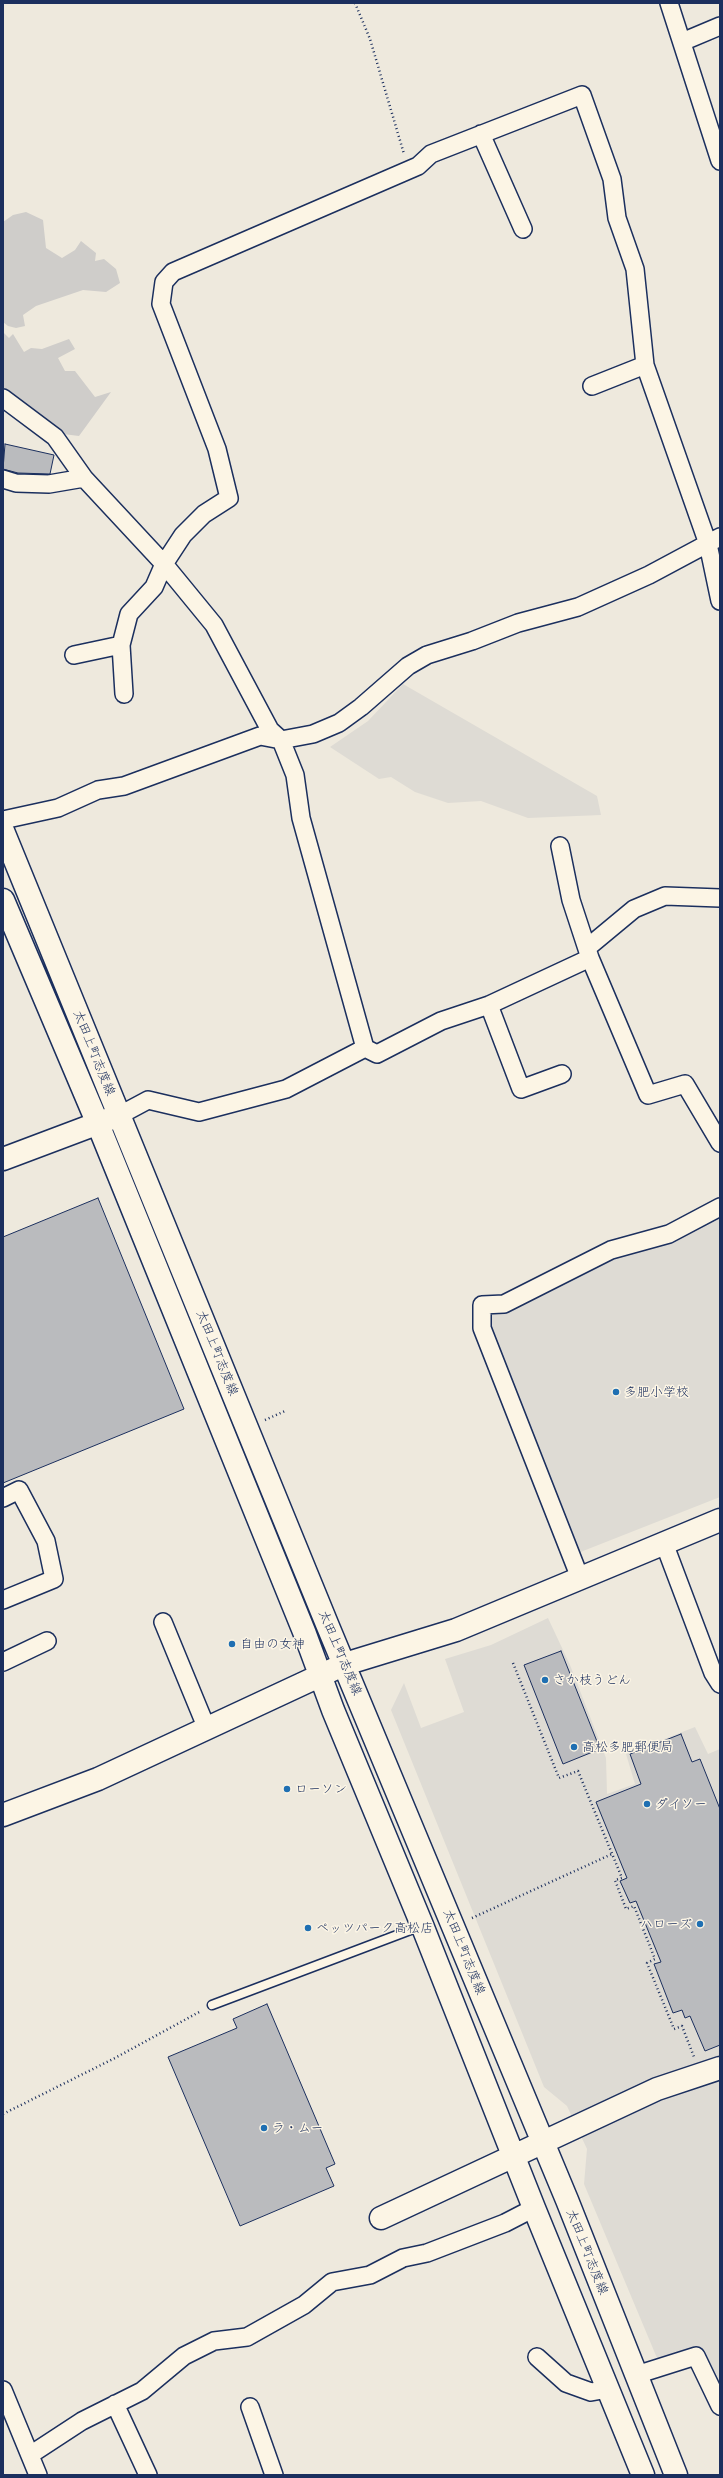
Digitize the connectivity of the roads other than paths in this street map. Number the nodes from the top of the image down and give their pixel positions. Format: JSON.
{"nodes":[{"id":1,"x":669,"y":3,"type":"edge"},
{"id":2,"x":720,"y":26,"type":"edge"},
{"id":3,"x":682,"y":42,"type":"junction"},
{"id":4,"x":481,"y":134,"type":"junction"},
{"id":5,"x":720,"y":161,"type":"edge"},
{"id":6,"x":523,"y":229,"type":"dead end"},
{"id":7,"x":645,"y":365,"type":"junction"},
{"id":8,"x":592,"y":386,"type":"dead end"},
{"id":9,"x":3,"y":398,"type":"edge"},
{"id":10,"x":84,"y":478,"type":"junction"},
{"id":11,"x":3,"y":479,"type":"edge"},
{"id":12,"x":714,"y":540,"type":"edge"},
{"id":13,"x":164,"y":564,"type":"junction"},
{"id":14,"x":720,"y":601,"type":"edge"},
{"id":15,"x":121,"y":645,"type":"junction"},
{"id":16,"x":74,"y":655,"type":"dead end"},
{"id":17,"x":124,"y":694,"type":"dead end"},
{"id":18,"x":281,"y":740,"type":"junction"},
{"id":19,"x":3,"y":820,"type":"edge"},
{"id":20,"x":5,"y":842,"type":"edge"},
{"id":21,"x":560,"y":846,"type":"dead end"},
{"id":22,"x":720,"y":898,"type":"edge"},
{"id":23,"x":3,"y":900,"type":"edge"},
{"id":24,"x":589,"y":953,"type":"junction"},
{"id":25,"x":489,"y":1005,"type":"junction"},
{"id":26,"x":365,"y":1048,"type":"junction"},
{"id":27,"x":562,"y":1074,"type":"dead end"},
{"id":28,"x":120,"y":1115,"type":"junction"},
{"id":29,"x":98,"y":1124,"type":"junction"},
{"id":30,"x":720,"y":1143,"type":"edge"},
{"id":31,"x":3,"y":1159,"type":"edge"},
{"id":32,"x":720,"y":1207,"type":"edge"},
{"id":33,"x":3,"y":1498,"type":"edge"},
{"id":34,"x":720,"y":1520,"type":"edge"},
{"id":35,"x":664,"y":1543,"type":"junction"},
{"id":36,"x":580,"y":1578,"type":"junction"},
{"id":37,"x":3,"y":1600,"type":"edge"},
{"id":38,"x":163,"y":1622,"type":"dead end"},
{"id":39,"x":47,"y":1641,"type":"dead end"},
{"id":40,"x":3,"y":1662,"type":"edge"},
{"id":41,"x":345,"y":1664,"type":"junction"},
{"id":42,"x":320,"y":1676,"type":"junction"},
{"id":43,"x":720,"y":1684,"type":"edge"},
{"id":44,"x":207,"y":1729,"type":"junction"},
{"id":45,"x":3,"y":1815,"type":"edge"},
{"id":46,"x":422,"y":1925,"type":"junction"},
{"id":47,"x":212,"y":2005,"type":"road end"},
{"id":48,"x":710,"y":2071,"type":"edge"},
{"id":49,"x":542,"y":2142,"type":"junction"},
{"id":50,"x":513,"y":2155,"type":"junction"},
{"id":51,"x":534,"y":2208,"type":"junction"},
{"id":52,"x":381,"y":2218,"type":"dead end"},
{"id":53,"x":537,"y":2357,"type":"dead end"},
{"id":54,"x":636,"y":2375,"type":"junction"},
{"id":55,"x":608,"y":2389,"type":"junction"},
{"id":56,"x":3,"y":2390,"type":"edge"},
{"id":57,"x":115,"y":2404,"type":"junction"},
{"id":58,"x":720,"y":2406,"type":"edge"},
{"id":59,"x":250,"y":2407,"type":"dead end"},
{"id":60,"x":30,"y":2455,"type":"junction"},
{"id":61,"x":38,"y":2475,"type":"edge"},
{"id":62,"x":148,"y":2475,"type":"edge"},
{"id":63,"x":274,"y":2475,"type":"edge"},
{"id":64,"x":643,"y":2475,"type":"edge"},
{"id":65,"x":676,"y":2475,"type":"edge"}],
"edges":[{"from":1,"to":3,"type":"street"},
{"from":2,"to":3,"type":"street"},
{"from":3,"to":5,"type":"street"},
{"from":4,"to":6,"type":"street"},
{"from":4,"to":7,"type":"street"},
{"from":4,"to":13,"type":"street"},
{"from":7,"to":8,"type":"street"},
{"from":7,"to":12,"type":"street"},
{"from":9,"to":10,"type":"street"},
{"from":10,"to":11,"type":"street"},
{"from":10,"to":13,"type":"street"},
{"from":12,"to":14,"type":"street"},
{"from":12,"to":18,"type":"street"},
{"from":13,"to":15,"type":"street"},
{"from":13,"to":18,"type":"street"},
{"from":15,"to":16,"type":"street"},
{"from":15,"to":17,"type":"street"},
{"from":18,"to":19,"type":"street"},
{"from":18,"to":26,"type":"street"},
{"from":20,"to":28,"type":"main road","name":"太田上町志度線"},
{"from":21,"to":24,"type":"street"},
{"from":22,"to":24,"type":"street"},
{"from":23,"to":29,"type":"main road","name":"太田上町志度線"},
{"from":24,"to":25,"type":"street"},
{"from":24,"to":30,"type":"street"},
{"from":25,"to":26,"type":"street"},
{"from":25,"to":27,"type":"street"},
{"from":26,"to":28,"type":"street"},
{"from":28,"to":29,"type":"main road"},
{"from":28,"to":41,"type":"main road","name":"太田上町志度線"},
{"from":29,"to":31,"type":"main road"},
{"from":29,"to":42,"type":"main road","name":"太田上町志度線"},
{"from":32,"to":36,"type":"street"},
{"from":33,"to":37,"type":"street"},
{"from":34,"to":35,"type":"main road"},
{"from":35,"to":36,"type":"main road"},
{"from":35,"to":43,"type":"street"},
{"from":36,"to":41,"type":"main road"},
{"from":38,"to":44,"type":"street"},
{"from":39,"to":40,"type":"street"},
{"from":41,"to":42,"type":"main road"},
{"from":41,"to":49,"type":"main road","name":"太田上町志度線"},
{"from":42,"to":44,"type":"main road"},
{"from":42,"to":46,"type":"main road","name":"太田上町志度線"},
{"from":44,"to":45,"type":"main road"},
{"from":46,"to":47,"type":"lane"},
{"from":46,"to":50,"type":"main road","name":"太田上町志度線"},
{"from":48,"to":49,"type":"main road"},
{"from":49,"to":50,"type":"main road"},
{"from":49,"to":54,"type":"main road","name":"太田上町志度線"},
{"from":50,"to":51,"type":"main road","name":"太田上町志度線"},
{"from":50,"to":52,"type":"main road"},
{"from":51,"to":55,"type":"main road","name":"太田上町志度線"},
{"from":51,"to":57,"type":"street"},
{"from":53,"to":55,"type":"street"},
{"from":54,"to":58,"type":"street"},
{"from":54,"to":65,"type":"main road","name":"太田上町志度線"},
{"from":55,"to":64,"type":"main road","name":"太田上町志度線"},
{"from":56,"to":60,"type":"street"},
{"from":57,"to":60,"type":"street"},
{"from":57,"to":62,"type":"street"},
{"from":59,"to":63,"type":"street"},
{"from":60,"to":61,"type":"street"}]}
